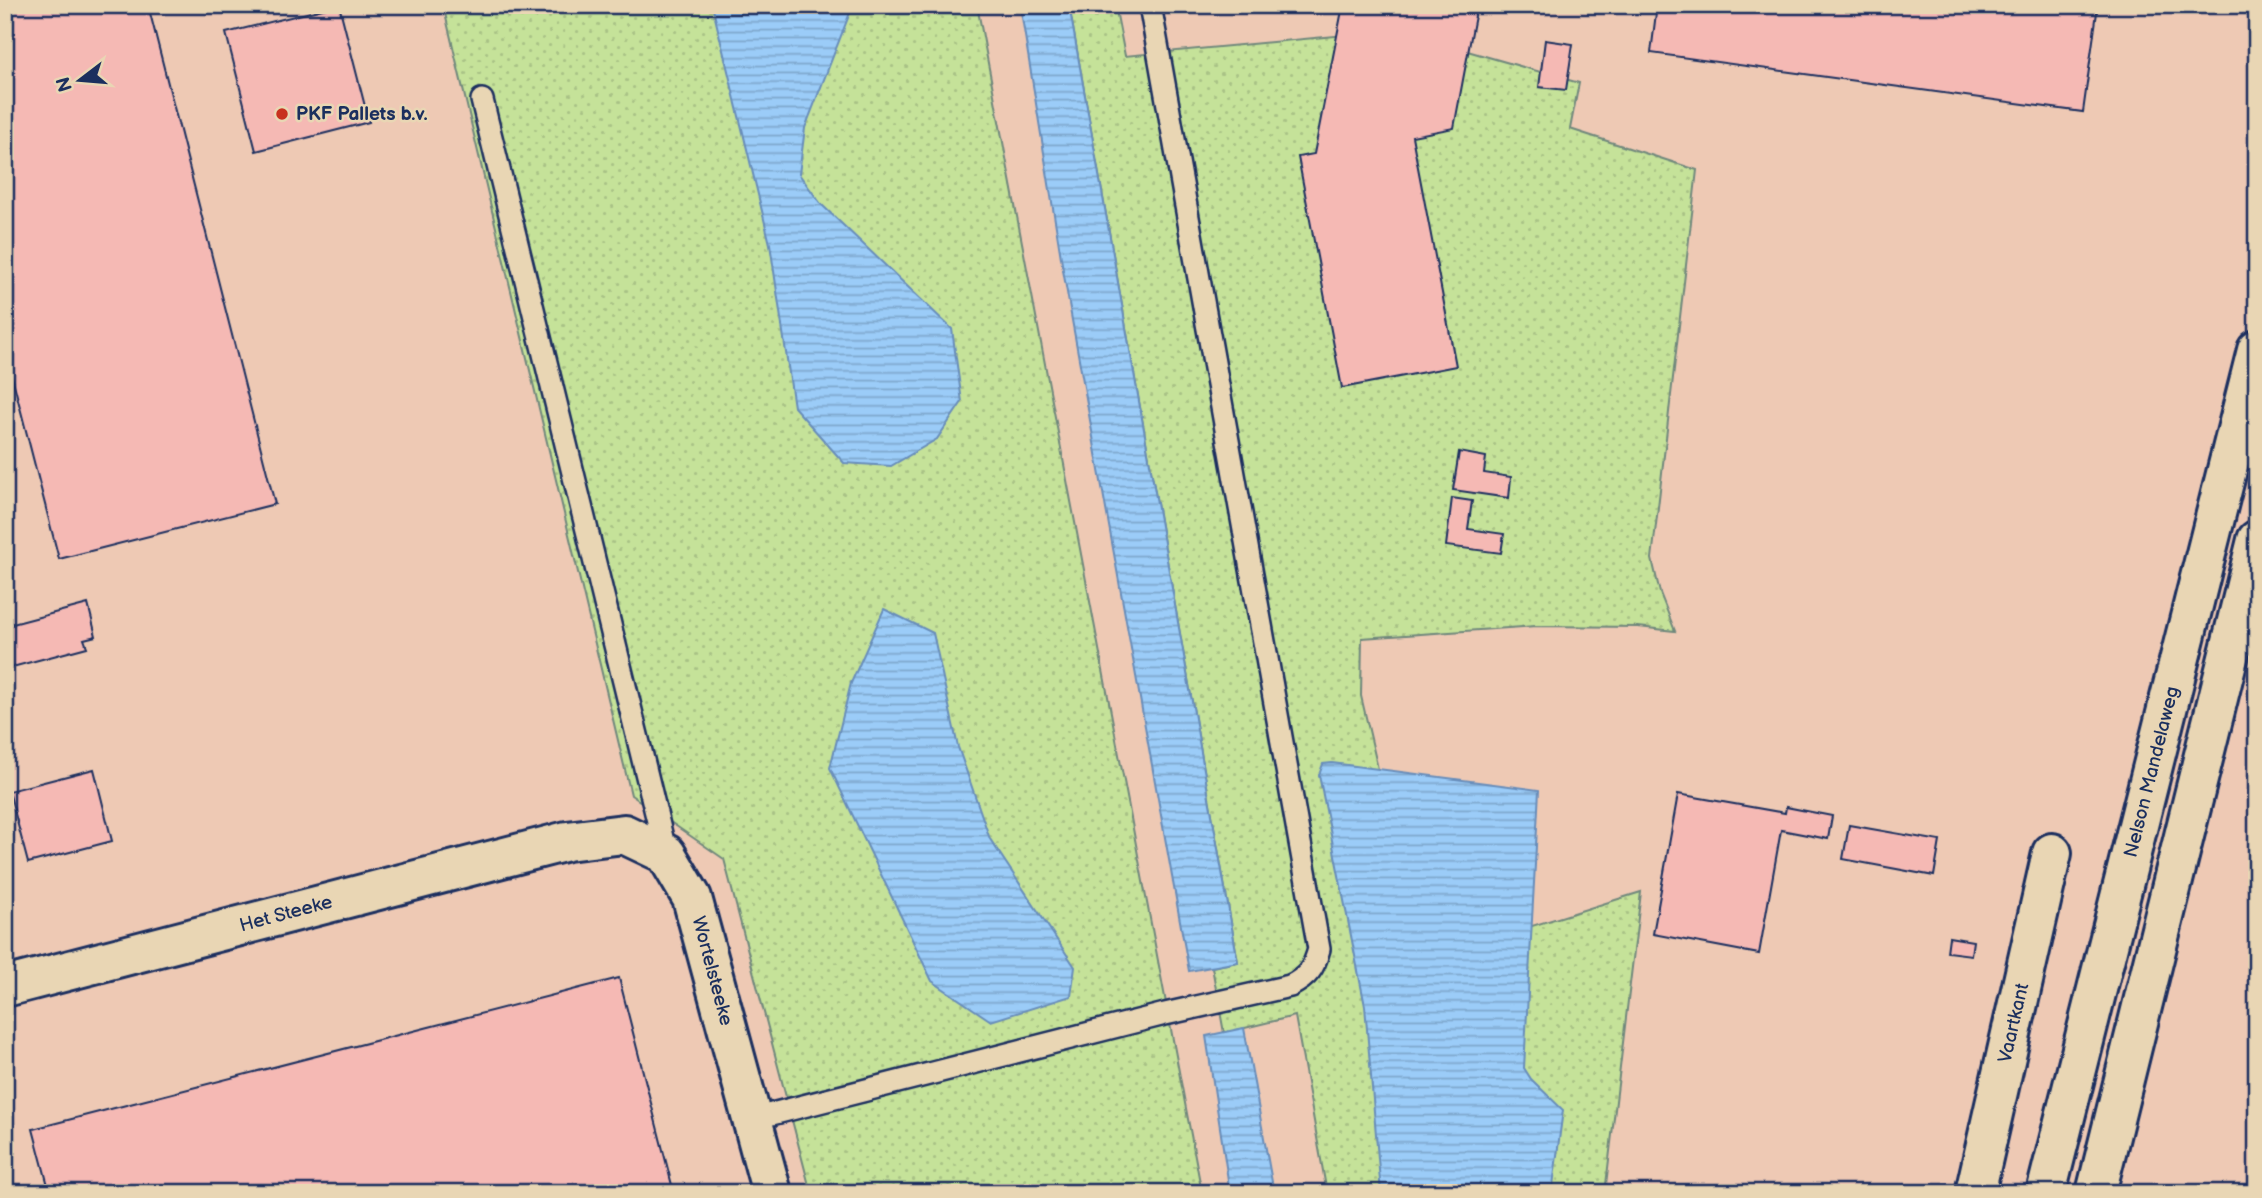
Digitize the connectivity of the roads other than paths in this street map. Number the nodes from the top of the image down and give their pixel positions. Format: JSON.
{"nodes":[{"id":1,"x":1150,"y":5,"type":"edge"},
{"id":2,"x":482,"y":100,"type":"dead end"},
{"id":3,"x":2257,"y":350,"type":"edge"},
{"id":4,"x":2257,"y":540,"type":"edge"},
{"id":5,"x":2052,"y":853,"type":"dead end"},
{"id":6,"x":666,"y":855,"type":"junction"},
{"id":7,"x":5,"y":987,"type":"edge"},
{"id":8,"x":752,"y":1119,"type":"junction"},
{"id":9,"x":772,"y":1193,"type":"edge"},
{"id":10,"x":1975,"y":1193,"type":"edge"},
{"id":11,"x":2046,"y":1193,"type":"edge"},
{"id":12,"x":2096,"y":1193,"type":"edge"}],
"edges":[{"from":1,"to":8,"type":"lane"},
{"from":2,"to":6,"type":"lane"},
{"from":3,"to":11,"type":"street","name":"Nelson Mandelaweg"},
{"from":4,"to":12,"type":"street"},
{"from":5,"to":10,"type":"street","name":"Vaartkant"},
{"from":6,"to":7,"type":"street","name":"Het Steeke"},
{"from":6,"to":8,"type":"street","name":"Wortelsteeke"},
{"from":8,"to":9,"type":"street","name":"Wortelsteeke"}]}
